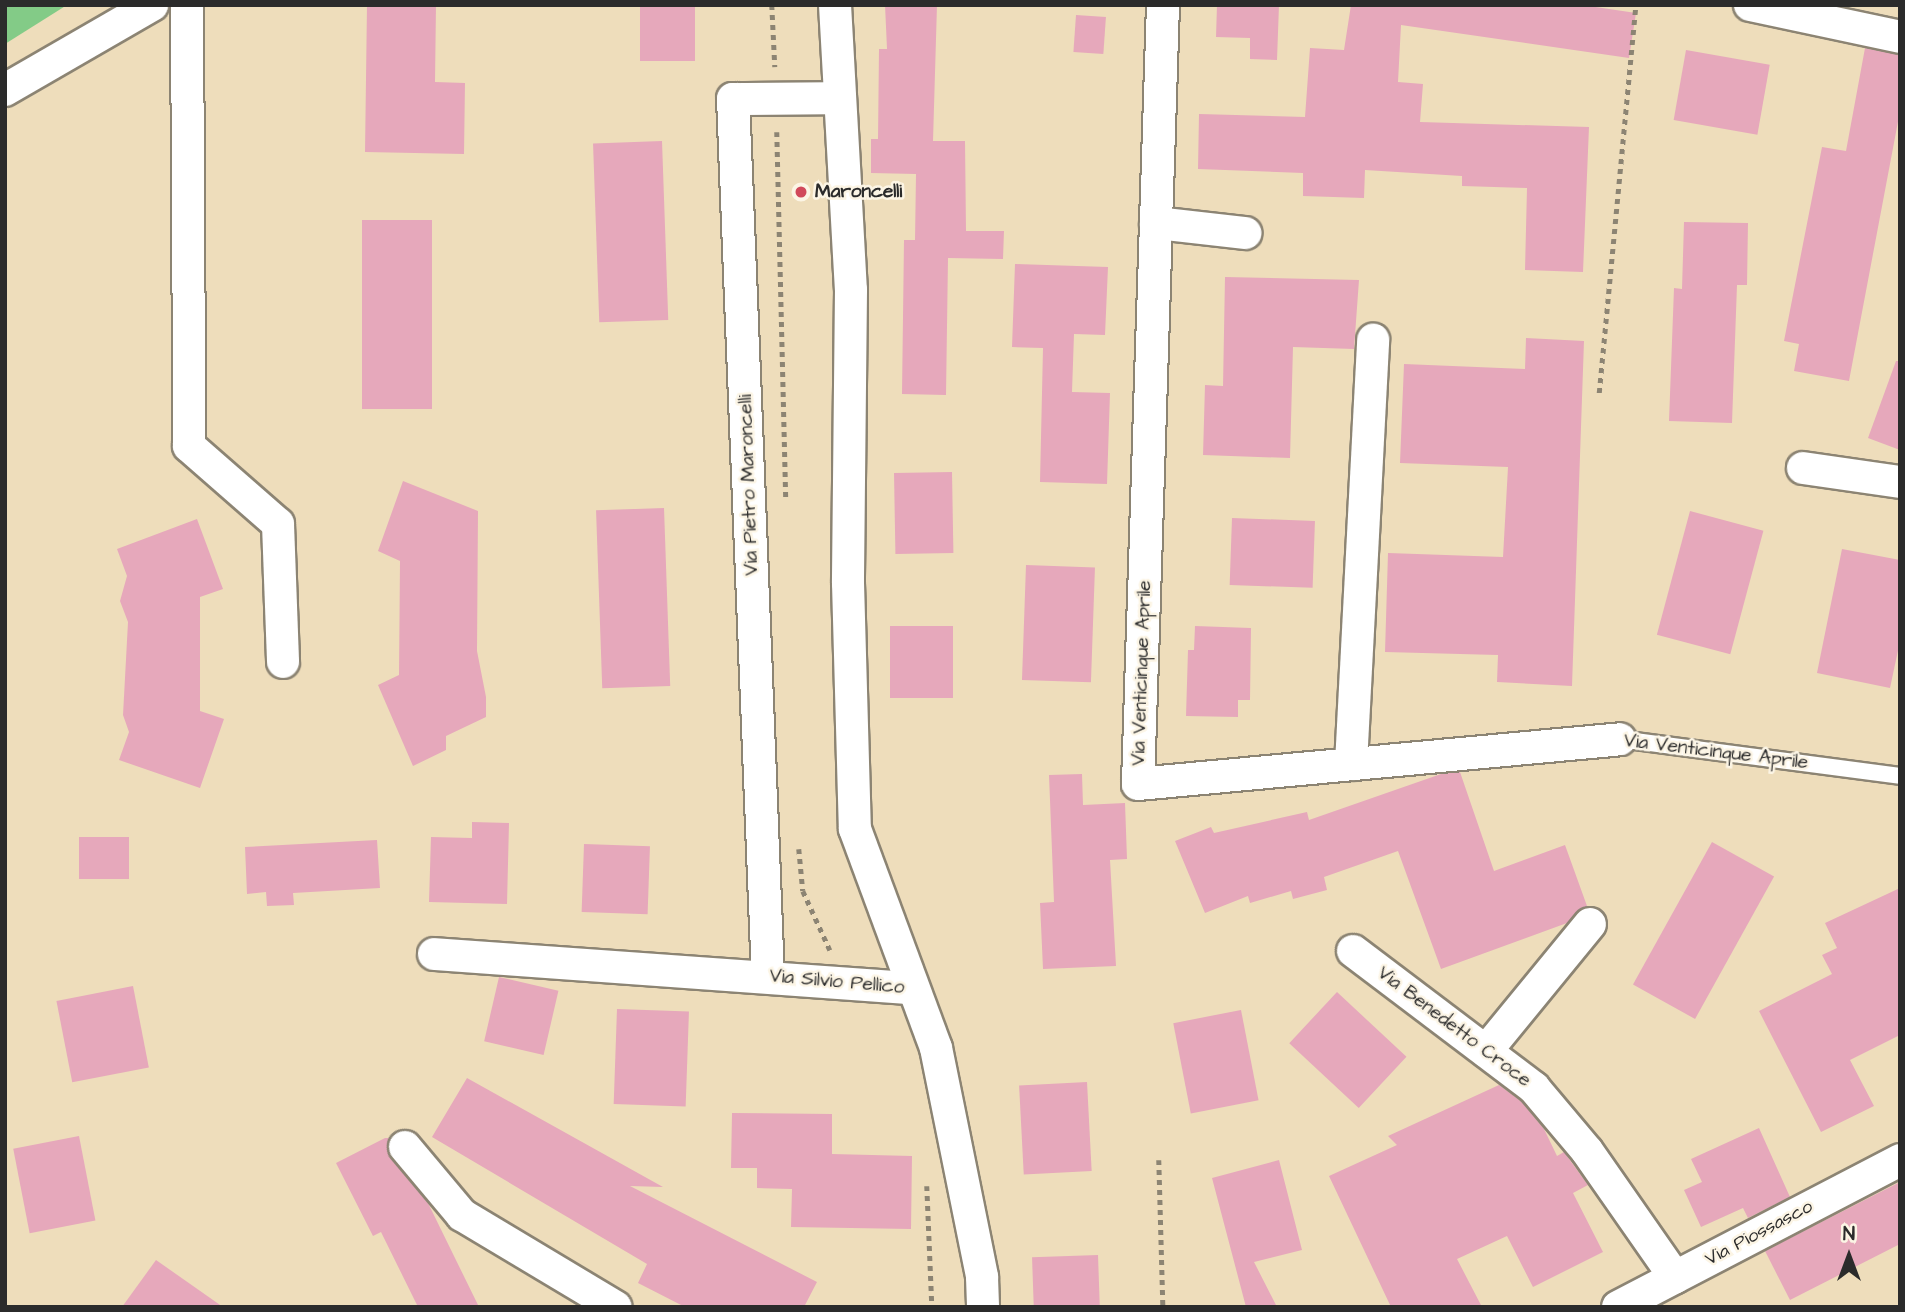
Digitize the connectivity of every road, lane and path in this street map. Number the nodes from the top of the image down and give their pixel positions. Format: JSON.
{"nodes":[{"id":1,"x":152,"y":5,"type":"edge"},
{"id":2,"x":187,"y":5,"type":"edge"},
{"id":3,"x":835,"y":5,"type":"edge"},
{"id":4,"x":1163,"y":5,"type":"edge"},
{"id":5,"x":1636,"y":5,"type":"edge"},
{"id":6,"x":1750,"y":5,"type":"edge"},
{"id":7,"x":1900,"y":37,"type":"edge"},
{"id":8,"x":5,"y":90,"type":"edge"},
{"id":9,"x":840,"y":98,"type":"junction"},
{"id":10,"x":1156,"y":223,"type":"junction"},
{"id":11,"x":1245,"y":233,"type":"dead end"},
{"id":12,"x":1373,"y":340,"type":"dead end"},
{"id":13,"x":1599,"y":393,"type":"dead end"},
{"id":14,"x":1803,"y":468,"type":"dead end"},
{"id":15,"x":1900,"y":482,"type":"edge"},
{"id":16,"x":283,"y":662,"type":"dead end"},
{"id":17,"x":1620,"y":738,"type":"joint"},
{"id":18,"x":1351,"y":764,"type":"junction"},
{"id":19,"x":1892,"y":775,"type":"edge"},
{"id":20,"x":1590,"y":924,"type":"dead end"},
{"id":21,"x":1353,"y":950,"type":"dead end"},
{"id":22,"x":435,"y":954,"type":"dead end"},
{"id":23,"x":768,"y":977,"type":"junction"},
{"id":24,"x":914,"y":988,"type":"junction"},
{"id":25,"x":1486,"y":1051,"type":"junction"},
{"id":26,"x":405,"y":1147,"type":"dead end"},
{"id":27,"x":1158,"y":1160,"type":"dead end"},
{"id":28,"x":1900,"y":1160,"type":"edge"},
{"id":29,"x":1675,"y":1277,"type":"junction"},
{"id":30,"x":616,"y":1307,"type":"edge"},
{"id":31,"x":983,"y":1307,"type":"edge"},
{"id":32,"x":1164,"y":1307,"type":"edge"},
{"id":33,"x":1618,"y":1307,"type":"edge"}],
"edges":[{"from":1,"to":8,"type":"street"},
{"from":2,"to":16,"type":"street"},
{"from":3,"to":9,"type":"street"},
{"from":4,"to":10,"type":"street","name":"Via Venticinque Aprile"},
{"from":5,"to":13,"type":"path"},
{"from":6,"to":7,"type":"street"},
{"from":9,"to":23,"type":"street","name":"Via Pietro Maroncelli"},
{"from":9,"to":24,"type":"street"},
{"from":10,"to":11,"type":"street"},
{"from":10,"to":18,"type":"street","name":"Via Venticinque Aprile"},
{"from":12,"to":18,"type":"street"},
{"from":14,"to":15,"type":"street"},
{"from":17,"to":18,"type":"street","name":"Via Venticinque Aprile"},
{"from":17,"to":19,"type":"lane","name":"Via Venticinque Aprile"},
{"from":20,"to":25,"type":"street"},
{"from":21,"to":25,"type":"street","name":"Via Benedetto Croce"},
{"from":22,"to":23,"type":"street","name":"Via Silvio Pellico"},
{"from":23,"to":24,"type":"street","name":"Via Silvio Pellico"},
{"from":24,"to":31,"type":"street","name":"Via Silvio Pellico"},
{"from":25,"to":29,"type":"street","name":"Via Benedetto Croce"},
{"from":26,"to":30,"type":"street"},
{"from":27,"to":32,"type":"path"},
{"from":28,"to":29,"type":"street","name":"Via Piossasco"},
{"from":29,"to":33,"type":"street","name":"Via Piossasco"}]}
